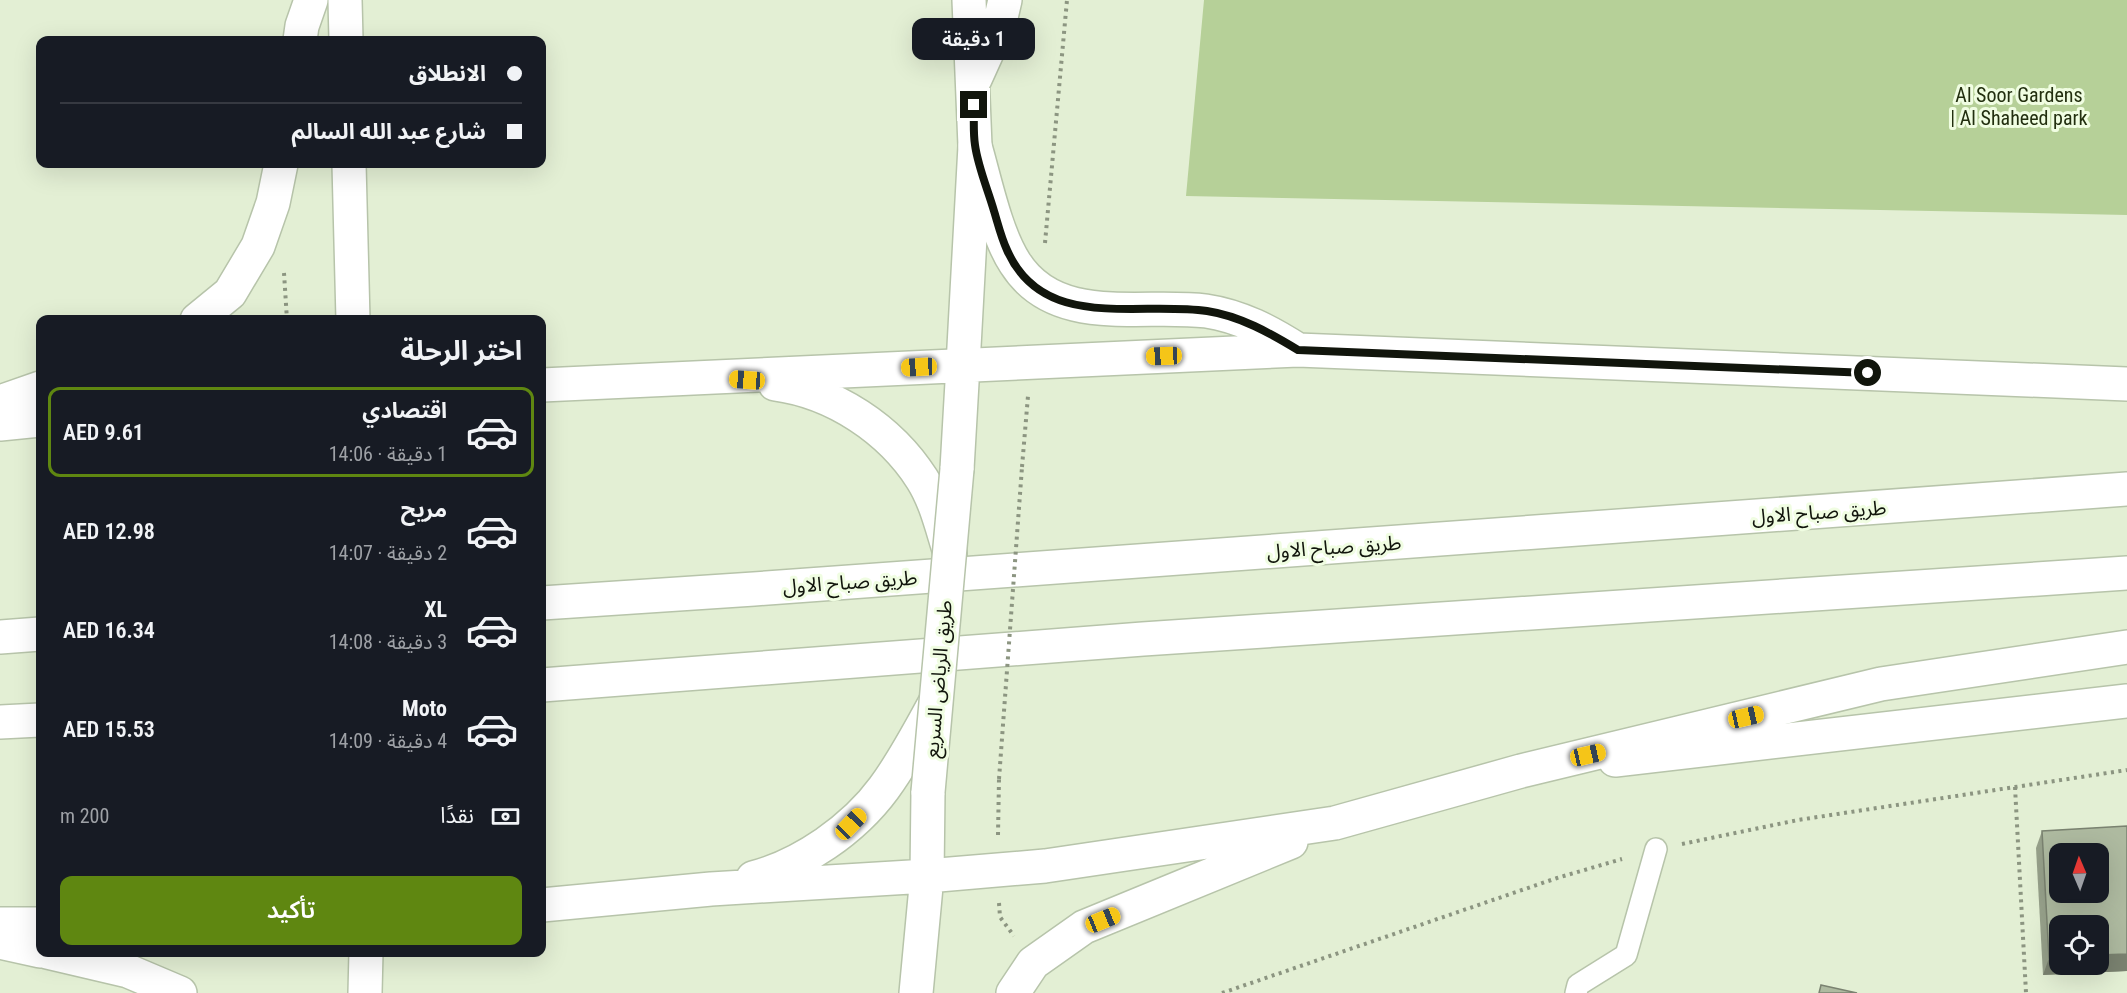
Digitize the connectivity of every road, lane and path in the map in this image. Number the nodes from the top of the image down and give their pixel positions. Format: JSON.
{"nodes":[{"id":1,"x":311,"y":0,"type":"edge"},
{"id":2,"x":345,"y":0,"type":"edge"},
{"id":3,"x":969,"y":0,"type":"edge"},
{"id":4,"x":1005,"y":0,"type":"edge"},
{"id":5,"x":1067,"y":0,"type":"edge"},
{"id":6,"x":301,"y":36,"type":"edge"},
{"id":7,"x":346,"y":36,"type":"edge"},
{"id":8,"x":973,"y":84,"type":"junction"},
{"id":9,"x":975,"y":146,"type":"junction"},
{"id":10,"x":280,"y":168,"type":"edge"},
{"id":11,"x":349,"y":168,"type":"edge"},
{"id":12,"x":1041,"y":290,"type":"junction"},
{"id":13,"x":203,"y":315,"type":"edge"},
{"id":14,"x":353,"y":315,"type":"edge"},
{"id":15,"x":1298,"y":350,"type":"junction"},
{"id":16,"x":1030,"y":361,"type":"junction"},
{"id":17,"x":963,"y":365,"type":"junction"},
{"id":18,"x":699,"y":377,"type":"junction"},
{"id":19,"x":583,"y":383,"type":"junction"},
{"id":20,"x":2127,"y":384,"type":"edge"},
{"id":21,"x":546,"y":385,"type":"edge"},
{"id":22,"x":36,"y":389,"type":"edge"},
{"id":23,"x":546,"y":392,"type":"edge"},
{"id":24,"x":0,"y":402,"type":"edge"},
{"id":25,"x":36,"y":420,"type":"edge"},
{"id":26,"x":0,"y":424,"type":"edge"},
{"id":27,"x":2127,"y":489,"type":"edge"},
{"id":28,"x":950,"y":553,"type":"junction"},
{"id":29,"x":2127,"y":573,"type":"edge"},
{"id":30,"x":546,"y":603,"type":"edge"},
{"id":31,"x":36,"y":634,"type":"edge"},
{"id":32,"x":0,"y":637,"type":"edge"},
{"id":33,"x":2127,"y":647,"type":"edge"},
{"id":34,"x":546,"y":685,"type":"edge"},
{"id":35,"x":936,"y":701,"type":"junction"},
{"id":36,"x":2127,"y":701,"type":"edge"},
{"id":37,"x":36,"y":720,"type":"edge"},
{"id":38,"x":0,"y":723,"type":"edge"},
{"id":39,"x":1521,"y":771,"type":"junction"},
{"id":40,"x":2015,"y":787,"type":"dead end"},
{"id":41,"x":1335,"y":823,"type":"junction"},
{"id":42,"x":1656,"y":849,"type":"dead end"},
{"id":43,"x":997,"y":870,"type":"junction"},
{"id":44,"x":927,"y":876,"type":"junction"},
{"id":45,"x":711,"y":889,"type":"junction"},
{"id":46,"x":546,"y":892,"type":"edge"},
{"id":47,"x":591,"y":901,"type":"junction"},
{"id":48,"x":546,"y":905,"type":"edge"},
{"id":49,"x":0,"y":924,"type":"edge"},
{"id":50,"x":36,"y":924,"type":"edge"},
{"id":51,"x":0,"y":942,"type":"edge"},
{"id":52,"x":36,"y":950,"type":"edge"},
{"id":53,"x":68,"y":957,"type":"edge"},
{"id":54,"x":366,"y":957,"type":"edge"},
{"id":55,"x":180,"y":993,"type":"edge"},
{"id":56,"x":365,"y":993,"type":"edge"},
{"id":57,"x":915,"y":993,"type":"edge"},
{"id":58,"x":1013,"y":993,"type":"edge"},
{"id":59,"x":1576,"y":993,"type":"edge"},
{"id":60,"x":2026,"y":993,"type":"edge"}],
"edges":[{"from":1,"to":6,"type":"main road"},
{"from":2,"to":7,"type":"main road"},
{"from":3,"to":8,"type":"main road"},
{"from":4,"to":8,"type":"main road"},
{"from":5,"to":12,"type":"path"},
{"from":8,"to":9,"type":"main road"},
{"from":9,"to":12,"type":"main road"},
{"from":9,"to":17,"type":"main road","name":"طريق الرياض السريع"},
{"from":10,"to":13,"type":"main road"},
{"from":11,"to":14,"type":"main road"},
{"from":12,"to":15,"type":"main road"},
{"from":15,"to":16,"type":"main road"},
{"from":15,"to":20,"type":"main road"},
{"from":16,"to":17,"type":"main road"},
{"from":16,"to":43,"type":"path","bridge":true},
{"from":17,"to":18,"type":"main road"},
{"from":17,"to":28,"type":"main road","name":"طريق الرياض السريع","bridge":true},
{"from":18,"to":19,"type":"main road"},
{"from":18,"to":28,"type":"main road"},
{"from":19,"to":21,"type":"main road"},
{"from":19,"to":23,"type":"main road"},
{"from":22,"to":24,"type":"main road"},
{"from":25,"to":26,"type":"main road"},
{"from":27,"to":30,"type":"main road","name":"طريق صباح الاول"},
{"from":28,"to":35,"type":"main road","name":"طريق الرياض السريع","bridge":true},
{"from":29,"to":34,"type":"main road"},
{"from":31,"to":32,"type":"main road"},
{"from":33,"to":39,"type":"main road"},
{"from":35,"to":44,"type":"main road","name":"طريق الرياض السريع","bridge":true},
{"from":35,"to":45,"type":"main road"},
{"from":36,"to":39,"type":"main road"},
{"from":37,"to":38,"type":"main road"},
{"from":39,"to":41,"type":"main road"},
{"from":40,"to":60,"type":"path"},
{"from":41,"to":43,"type":"main road"},
{"from":41,"to":58,"type":"main road"},
{"from":42,"to":59,"type":"lane"},
{"from":43,"to":44,"type":"main road"},
{"from":44,"to":45,"type":"main road"},
{"from":44,"to":57,"type":"main road","name":"طريق الرياض السريع"},
{"from":45,"to":47,"type":"main road"},
{"from":46,"to":47,"type":"main road"},
{"from":47,"to":48,"type":"main road"},
{"from":49,"to":50,"type":"main road"},
{"from":51,"to":52,"type":"main road"},
{"from":53,"to":55,"type":"main road"},
{"from":54,"to":56,"type":"main road"}]}
